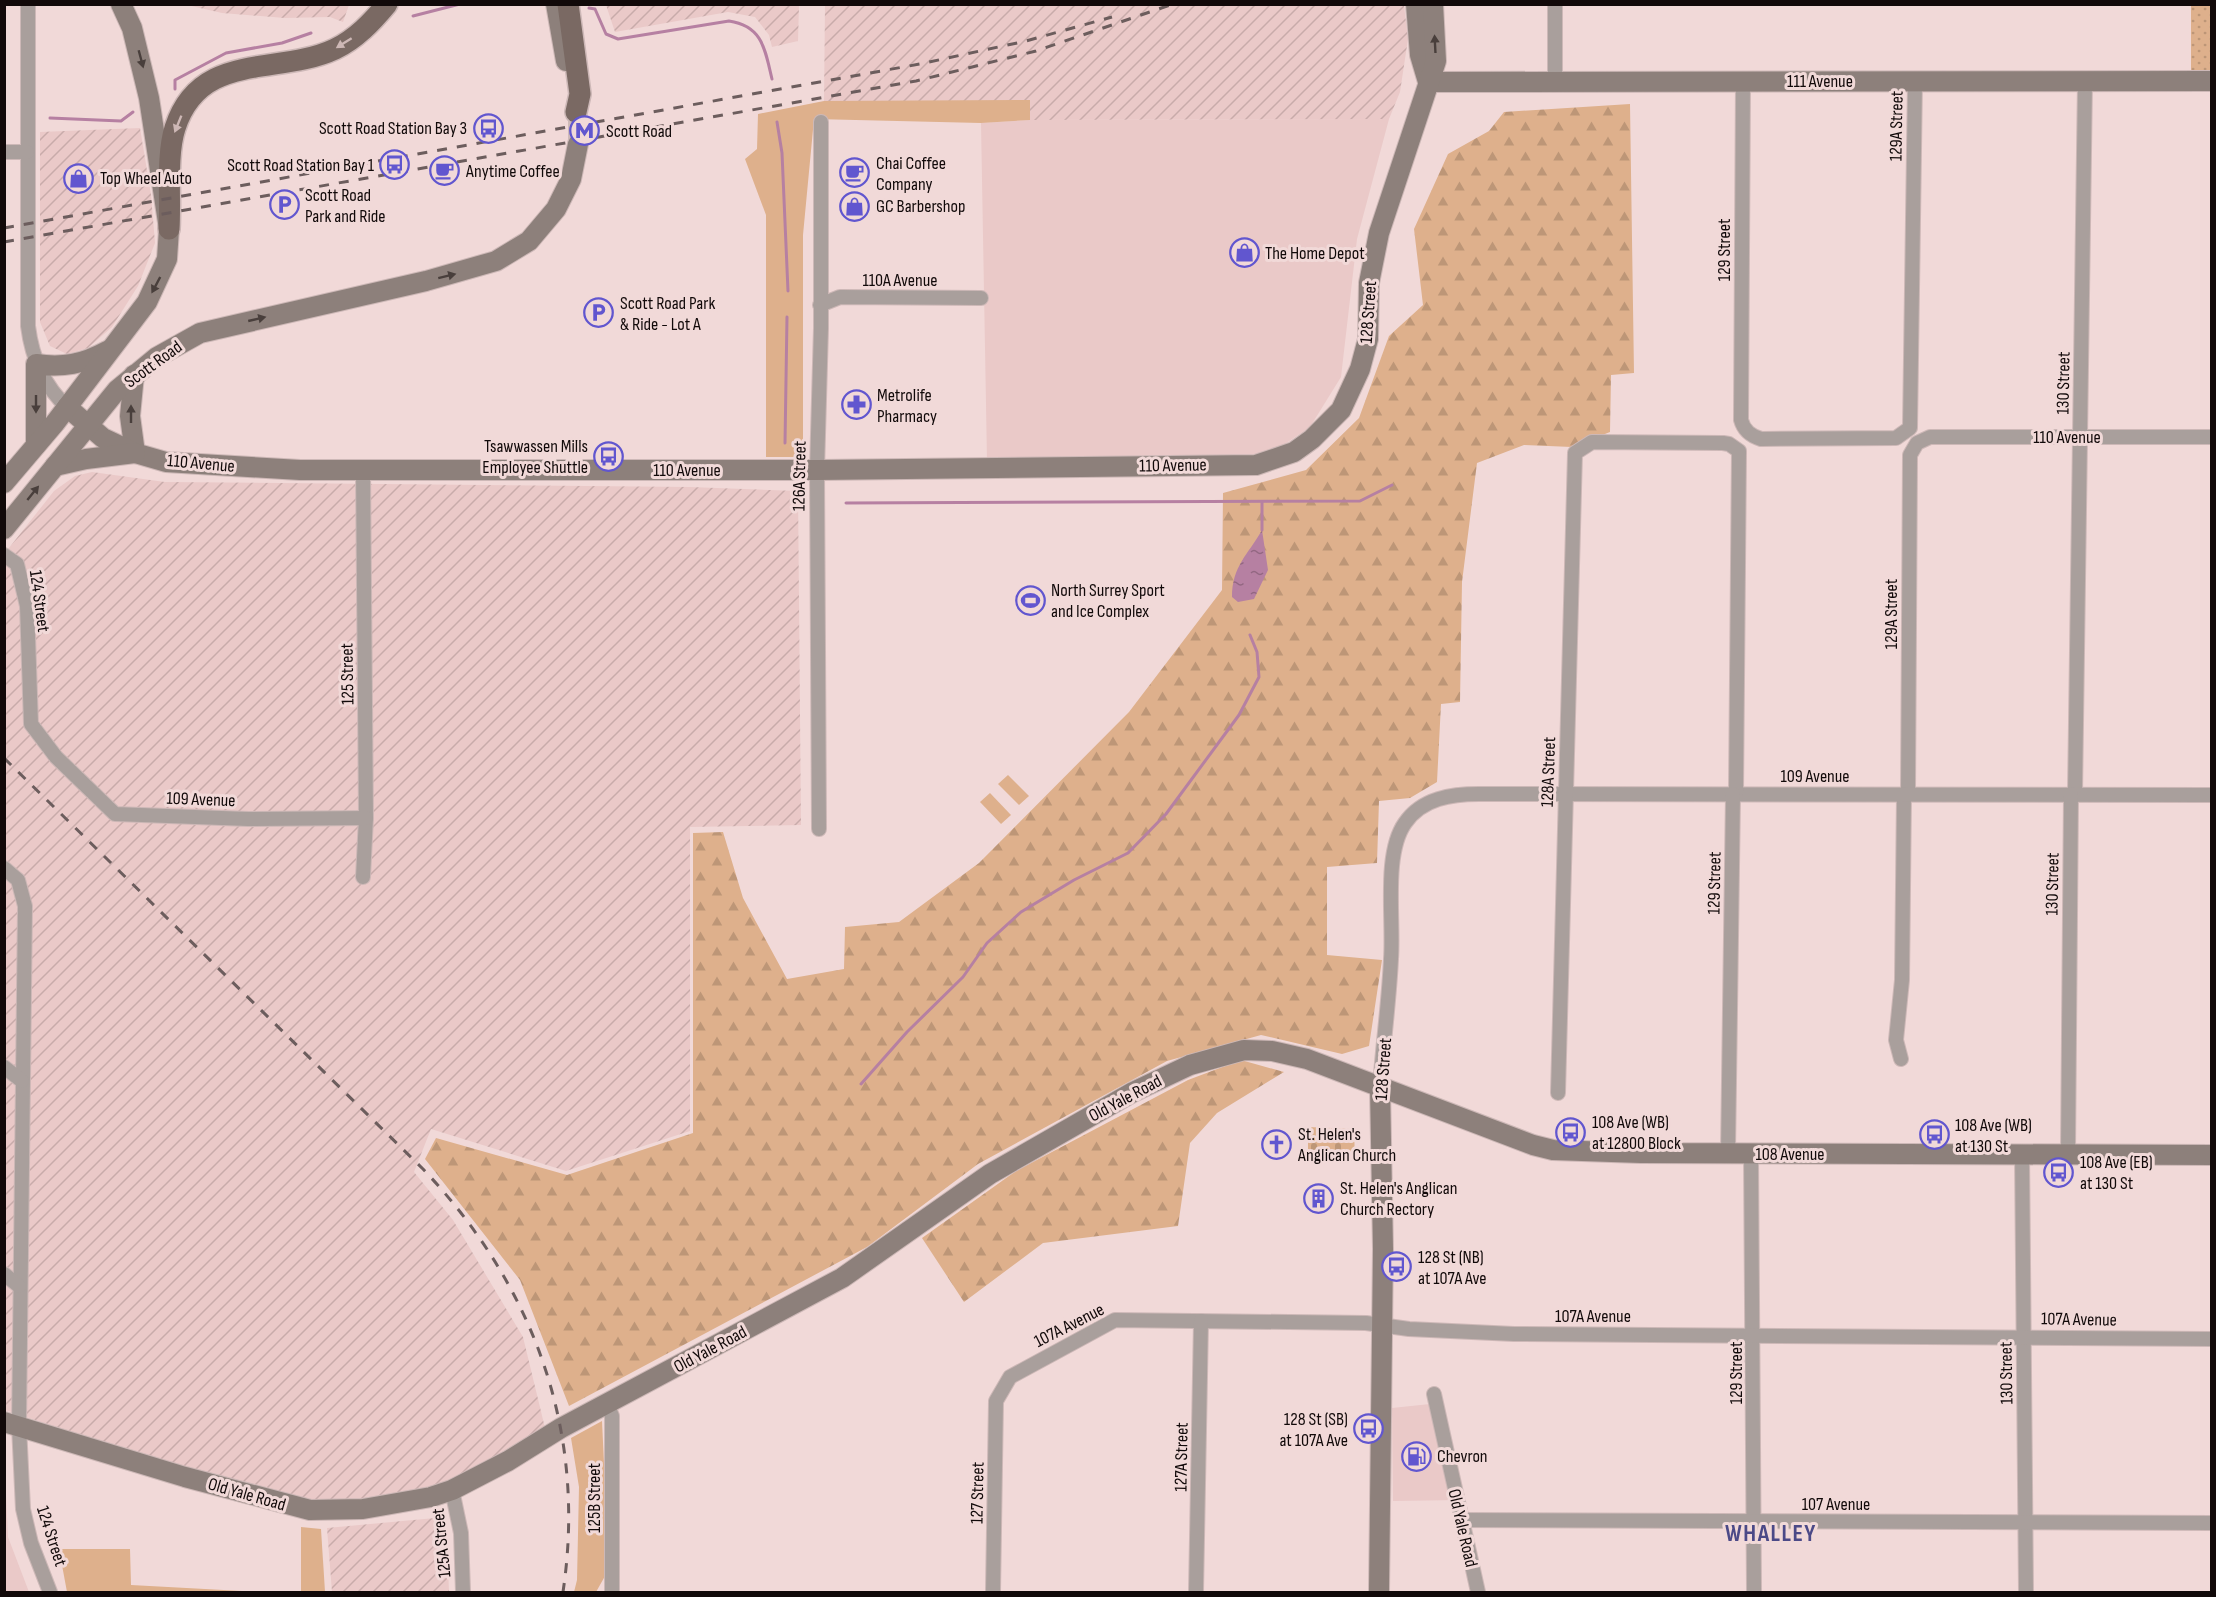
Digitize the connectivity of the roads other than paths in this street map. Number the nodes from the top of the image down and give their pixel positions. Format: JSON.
{"nodes":[{"id":1,"x":28,"y":4,"type":"edge"},
{"id":2,"x":121,"y":4,"type":"edge"},
{"id":3,"x":387,"y":4,"type":"edge"},
{"id":4,"x":556,"y":4,"type":"edge"},
{"id":5,"x":568,"y":4,"type":"edge"},
{"id":6,"x":1416,"y":4,"type":"edge"},
{"id":7,"x":1433,"y":4,"type":"edge"},
{"id":8,"x":1555,"y":4,"type":"edge"},
{"id":9,"x":1556,"y":81,"type":"junction"},
{"id":10,"x":1743,"y":81,"type":"junction"},
{"id":11,"x":1915,"y":81,"type":"junction"},
{"id":12,"x":2085,"y":81,"type":"junction"},
{"id":13,"x":2211,"y":81,"type":"edge"},
{"id":14,"x":1428,"y":82,"type":"junction"},
{"id":15,"x":577,"y":117,"type":"joint"},
{"id":16,"x":821,"y":122,"type":"dead end"},
{"id":17,"x":578,"y":144,"type":"tunnel mouth"},
{"id":18,"x":4,"y":152,"type":"edge"},
{"id":19,"x":27,"y":152,"type":"junction"},
{"id":20,"x":169,"y":229,"type":"junction"},
{"id":21,"x":981,"y":298,"type":"dead end"},
{"id":22,"x":820,"y":305,"type":"junction"},
{"id":23,"x":112,"y":348,"type":"junction"},
{"id":24,"x":36,"y":364,"type":"junction"},
{"id":25,"x":134,"y":375,"type":"junction"},
{"id":26,"x":67,"y":407,"type":"junction"},
{"id":27,"x":1912,"y":423,"type":"joint"},
{"id":28,"x":87,"y":425,"type":"junction"},
{"id":29,"x":2080,"y":437,"type":"junction"},
{"id":30,"x":2211,"y":437,"type":"edge"},
{"id":31,"x":1922,"y":440,"type":"joint"},
{"id":32,"x":36,"y":445,"type":"junction"},
{"id":33,"x":1739,"y":451,"type":"joint"},
{"id":34,"x":1294,"y":452,"type":"joint"},
{"id":35,"x":135,"y":453,"type":"junction"},
{"id":36,"x":55,"y":466,"type":"junction"},
{"id":37,"x":363,"y":470,"type":"junction"},
{"id":38,"x":817,"y":470,"type":"junction"},
{"id":39,"x":4,"y":483,"type":"edge"},
{"id":40,"x":4,"y":529,"type":"edge"},
{"id":41,"x":4,"y":555,"type":"edge"},
{"id":42,"x":56,"y":757,"type":"joint"},
{"id":43,"x":1566,"y":793,"type":"junction"},
{"id":44,"x":1735,"y":794,"type":"junction"},
{"id":45,"x":1906,"y":794,"type":"junction"},
{"id":46,"x":2073,"y":794,"type":"junction"},
{"id":47,"x":2211,"y":795,"type":"edge"},
{"id":48,"x":1421,"y":807,"type":"joint"},
{"id":49,"x":366,"y":818,"type":"junction"},
{"id":50,"x":819,"y":829,"type":"dead end"},
{"id":51,"x":4,"y":868,"type":"edge"},
{"id":52,"x":363,"y":877,"type":"dead end"},
{"id":53,"x":1901,"y":1059,"type":"dead end"},
{"id":54,"x":4,"y":1067,"type":"edge"},
{"id":55,"x":22,"y":1081,"type":"junction"},
{"id":56,"x":1380,"y":1087,"type":"junction"},
{"id":57,"x":1558,"y":1093,"type":"dead end"},
{"id":58,"x":1728,"y":1153,"type":"junction"},
{"id":59,"x":1751,"y":1154,"type":"junction"},
{"id":60,"x":2022,"y":1154,"type":"junction"},
{"id":61,"x":2068,"y":1154,"type":"junction"},
{"id":62,"x":2211,"y":1155,"type":"edge"},
{"id":63,"x":4,"y":1274,"type":"edge"},
{"id":64,"x":19,"y":1286,"type":"junction"},
{"id":65,"x":1201,"y":1321,"type":"junction"},
{"id":66,"x":1381,"y":1326,"type":"junction"},
{"id":67,"x":1754,"y":1334,"type":"junction"},
{"id":68,"x":2024,"y":1336,"type":"junction"},
{"id":69,"x":2211,"y":1339,"type":"edge"},
{"id":70,"x":999,"y":1394,"type":"joint"},
{"id":71,"x":1434,"y":1394,"type":"dead end"},
{"id":72,"x":607,"y":1404,"type":"junction"},
{"id":73,"x":12,"y":1424,"type":"edge"},
{"id":74,"x":452,"y":1490,"type":"junction"},
{"id":75,"x":1461,"y":1520,"type":"junction"},
{"id":76,"x":1754,"y":1522,"type":"junction"},
{"id":77,"x":2025,"y":1523,"type":"junction"},
{"id":78,"x":2211,"y":1523,"type":"edge"},
{"id":79,"x":50,"y":1593,"type":"edge"},
{"id":80,"x":464,"y":1593,"type":"edge"},
{"id":81,"x":612,"y":1593,"type":"edge"},
{"id":82,"x":993,"y":1593,"type":"edge"},
{"id":83,"x":1196,"y":1593,"type":"edge"},
{"id":84,"x":1379,"y":1593,"type":"edge"},
{"id":85,"x":1478,"y":1593,"type":"edge"},
{"id":86,"x":1754,"y":1593,"type":"edge"},
{"id":87,"x":2026,"y":1593,"type":"edge"}],
"edges":[{"from":1,"to":19,"type":"street"},
{"from":2,"to":20,"type":"main road","name":"Scott Road","one_way":true},
{"from":3,"to":20,"type":"main road","one_way":true},
{"from":4,"to":15,"type":"main road"},
{"from":5,"to":15,"type":"main road"},
{"from":6,"to":14,"type":"main road"},
{"from":14,"to":7,"type":"main road","name":"128 Street","one_way":true},
{"from":8,"to":9,"type":"street"},
{"from":9,"to":10,"type":"main road","name":"111 Avenue"},
{"from":9,"to":14,"type":"main road","name":"111 Avenue"},
{"from":10,"to":11,"type":"main road","name":"111 Avenue"},
{"from":10,"to":27,"type":"street","name":"129 Street"},
{"from":11,"to":12,"type":"main road","name":"111 Avenue"},
{"from":11,"to":27,"type":"street","name":"129A Street"},
{"from":12,"to":13,"type":"main road","name":"111 Avenue"},
{"from":12,"to":29,"type":"street","name":"130 Street"},
{"from":14,"to":34,"type":"main road","name":"128 Street"},
{"from":16,"to":22,"type":"street","name":"126A Street"},
{"from":25,"to":17,"type":"main road","name":"Scott Road","one_way":true},
{"from":18,"to":19,"type":"street"},
{"from":19,"to":24,"type":"street"},
{"from":20,"to":23,"type":"main road","name":"Scott Road","one_way":true},
{"from":21,"to":22,"type":"street","name":"110A Avenue"},
{"from":22,"to":38,"type":"street","name":"126A Street"},
{"from":23,"to":24,"type":"main road"},
{"from":23,"to":26,"type":"main road","name":"Scott Road"},
{"from":24,"to":26,"type":"street"},
{"from":24,"to":32,"type":"main road","one_way":true},
{"from":25,"to":28,"type":"main road","name":"Scott Road"},
{"from":35,"to":25,"type":"main road","one_way":true},
{"from":26,"to":28,"type":"main road","name":"110 Avenue"},
{"from":26,"to":32,"type":"main road","name":"Scott Road"},
{"from":28,"to":35,"type":"main road","name":"110 Avenue"},
{"from":28,"to":36,"type":"main road","name":"Scott Road"},
{"from":29,"to":30,"type":"street","name":"110 Avenue"},
{"from":29,"to":31,"type":"street","name":"110 Avenue"},
{"from":29,"to":46,"type":"street","name":"130 Street"},
{"from":31,"to":45,"type":"street","name":"129A Street"},
{"from":32,"to":39,"type":"main road","name":"Scott Road"},
{"from":33,"to":43,"type":"street","name":"128A Street"},
{"from":33,"to":44,"type":"street","name":"129 Street"},
{"from":34,"to":38,"type":"main road","name":"110 Avenue"},
{"from":35,"to":36,"type":"main road"},
{"from":35,"to":37,"type":"main road","name":"110 Avenue"},
{"from":40,"to":36,"type":"main road","name":"Scott Road","one_way":true},
{"from":37,"to":38,"type":"main road","name":"110 Avenue"},
{"from":37,"to":49,"type":"street","name":"125 Street"},
{"from":38,"to":50,"type":"street","name":"126A Street"},
{"from":41,"to":42,"type":"street","name":"124 Street"},
{"from":42,"to":49,"type":"street","name":"109 Avenue"},
{"from":43,"to":44,"type":"street","name":"109 Avenue"},
{"from":43,"to":48,"type":"street","name":"109 Avenue"},
{"from":43,"to":57,"type":"street","name":"128A Street"},
{"from":44,"to":45,"type":"street","name":"109 Avenue"},
{"from":44,"to":58,"type":"street","name":"129 Street"},
{"from":45,"to":46,"type":"street","name":"109 Avenue"},
{"from":45,"to":53,"type":"street","name":"129A Street"},
{"from":46,"to":47,"type":"street","name":"109 Avenue"},
{"from":46,"to":61,"type":"street","name":"130 Street"},
{"from":48,"to":56,"type":"street","name":"128 Street"},
{"from":49,"to":52,"type":"street","name":"125 Street"},
{"from":51,"to":55,"type":"street","name":"124 Street"},
{"from":54,"to":55,"type":"street"},
{"from":55,"to":64,"type":"street","name":"124 Street"},
{"from":56,"to":58,"type":"main road","name":"108 Avenue"},
{"from":56,"to":66,"type":"main road","name":"128 Street"},
{"from":56,"to":72,"type":"main road","name":"Old Yale Road"},
{"from":58,"to":59,"type":"main road","name":"108 Avenue"},
{"from":59,"to":60,"type":"main road","name":"108 Avenue"},
{"from":59,"to":67,"type":"street","name":"129 Street"},
{"from":60,"to":61,"type":"main road","name":"108 Avenue"},
{"from":60,"to":68,"type":"street","name":"130 Street"},
{"from":61,"to":62,"type":"main road","name":"108 Avenue"},
{"from":63,"to":64,"type":"street"},
{"from":64,"to":73,"type":"street","name":"124 Street"},
{"from":65,"to":66,"type":"street","name":"107A Avenue"},
{"from":65,"to":70,"type":"street","name":"107A Avenue"},
{"from":65,"to":83,"type":"street","name":"127A Street"},
{"from":66,"to":67,"type":"street","name":"107A Avenue"},
{"from":66,"to":84,"type":"main road","name":"128 Street"},
{"from":67,"to":68,"type":"street","name":"107A Avenue"},
{"from":67,"to":76,"type":"street","name":"129 Street"},
{"from":68,"to":69,"type":"street","name":"107A Avenue"},
{"from":68,"to":77,"type":"street","name":"130 Street"},
{"from":70,"to":82,"type":"street","name":"127 Street"},
{"from":71,"to":75,"type":"street","name":"Old Yale Road"},
{"from":72,"to":74,"type":"main road","name":"Old Yale Road"},
{"from":72,"to":81,"type":"street","name":"125B Street"},
{"from":73,"to":74,"type":"main road","name":"Old Yale Road"},
{"from":73,"to":79,"type":"street","name":"124 Street"},
{"from":74,"to":80,"type":"street","name":"125A Street"},
{"from":75,"to":76,"type":"street","name":"107 Avenue"},
{"from":75,"to":85,"type":"street","name":"Old Yale Road"},
{"from":76,"to":77,"type":"street","name":"107 Avenue"},
{"from":76,"to":86,"type":"street","name":"129 Street"},
{"from":77,"to":78,"type":"street","name":"107 Avenue"},
{"from":77,"to":87,"type":"street","name":"130 Street"}]}
